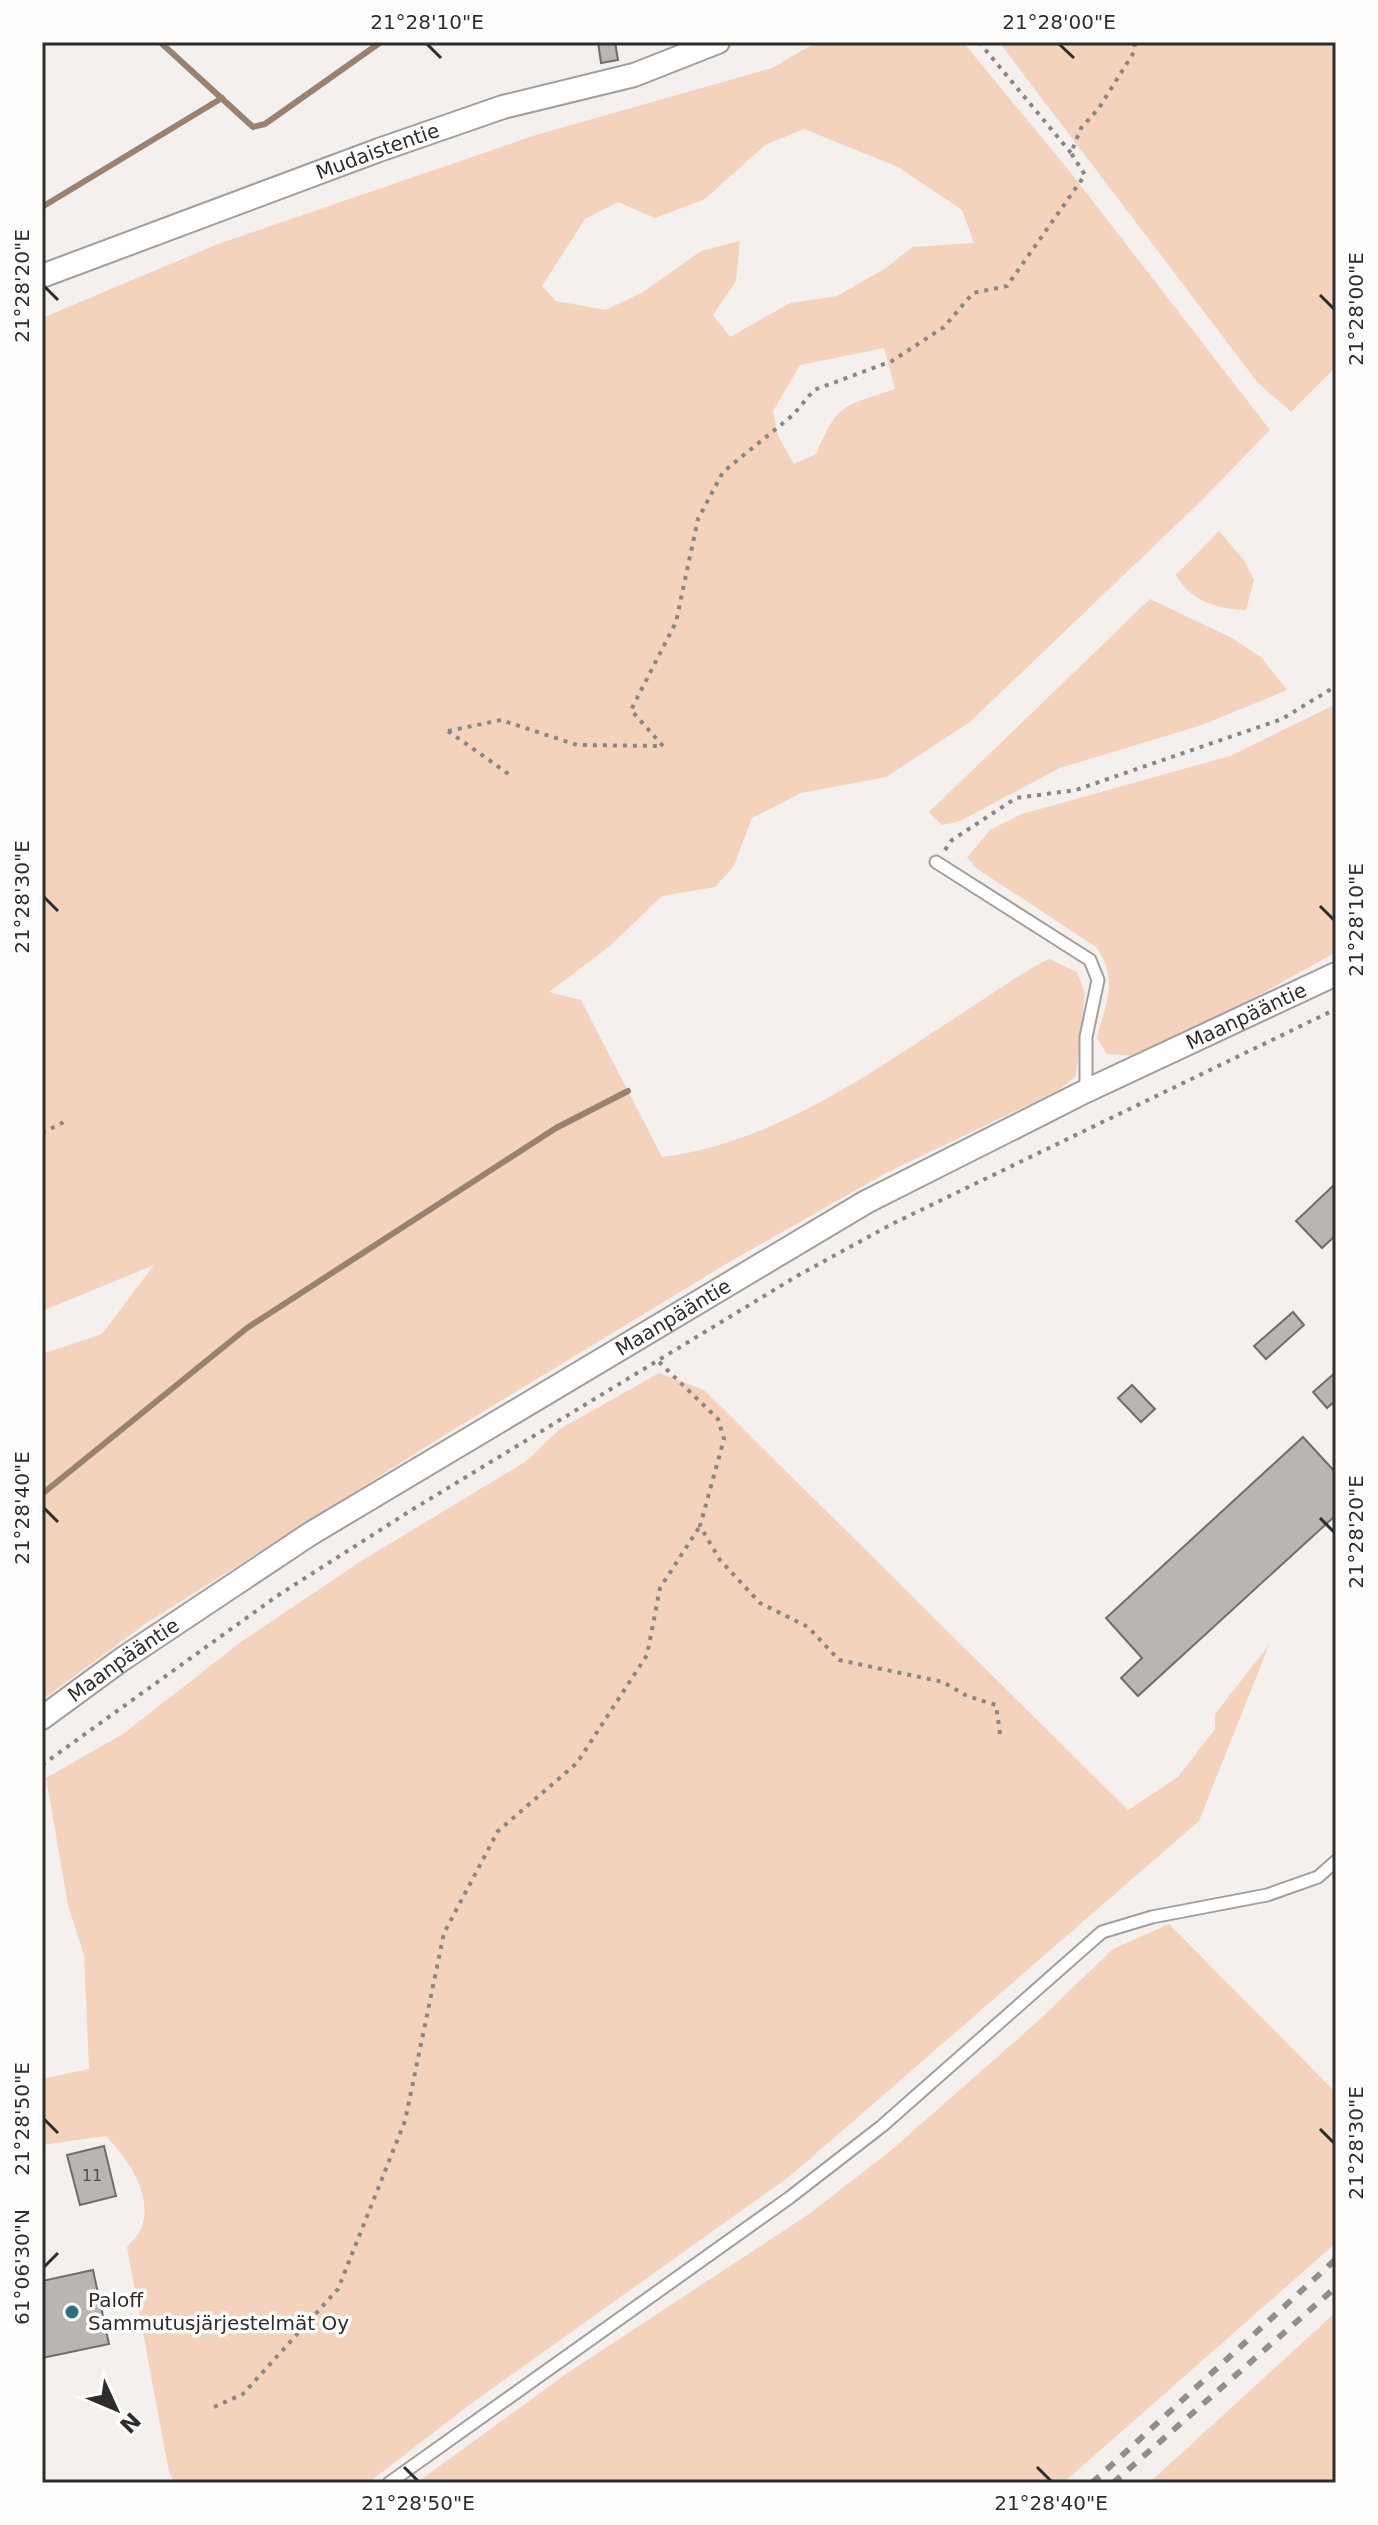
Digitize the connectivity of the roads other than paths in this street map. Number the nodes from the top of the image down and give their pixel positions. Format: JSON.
{"nodes":[{"id":1,"x":718,"y":42,"type":"edge"},
{"id":2,"x":42,"y":276,"type":"edge"},
{"id":3,"x":936,"y":862,"type":"road end"},
{"id":4,"x":1336,"y":974,"type":"edge"},
{"id":5,"x":1086,"y":1091,"type":"junction"},
{"id":6,"x":42,"y":1718,"type":"edge"},
{"id":7,"x":1336,"y":1861,"type":"edge"},
{"id":8,"x":389,"y":2483,"type":"edge"}],
"edges":[{"from":1,"to":2,"type":"street","name":"Mudaistentie"},
{"from":3,"to":5,"type":"lane"},
{"from":4,"to":5,"type":"street","name":"Maanpääntie"},
{"from":5,"to":6,"type":"street","name":"Maanpääntie"},
{"from":7,"to":8,"type":"lane"}]}
